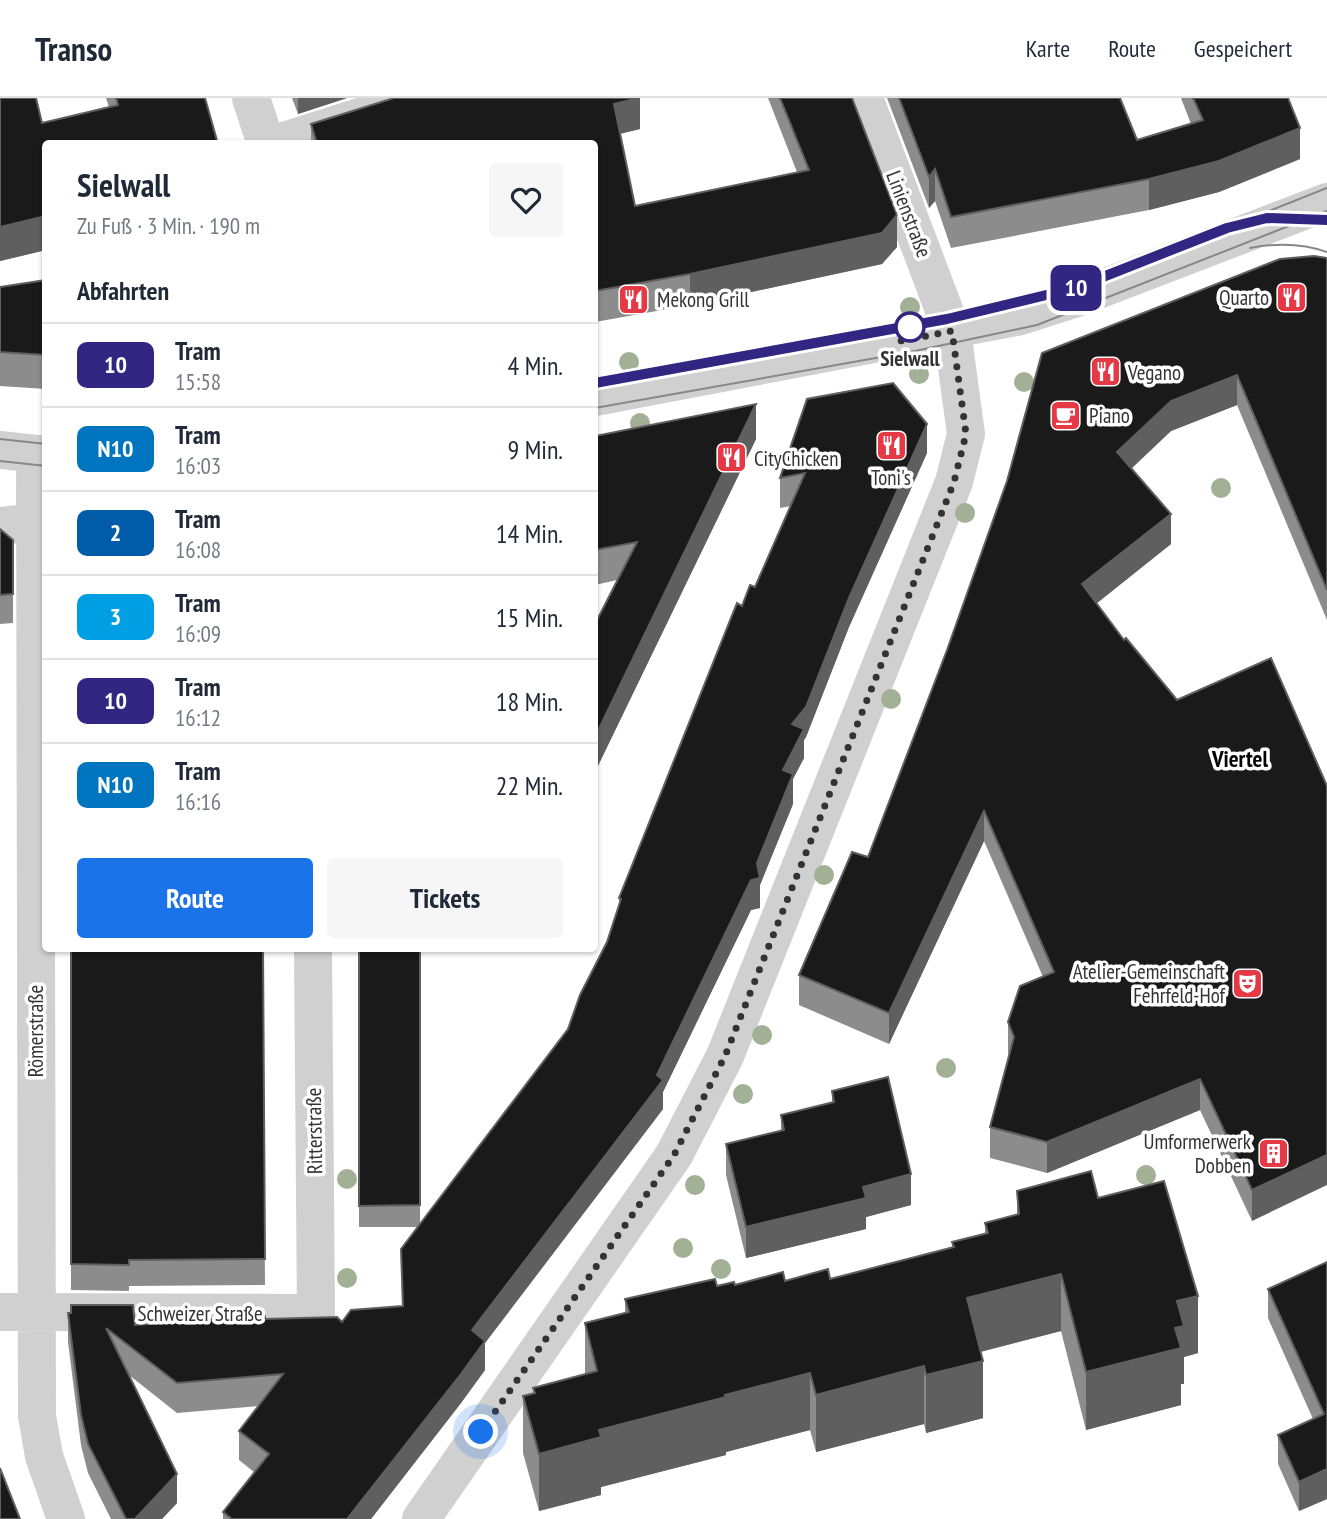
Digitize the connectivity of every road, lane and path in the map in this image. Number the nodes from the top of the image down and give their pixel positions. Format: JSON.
{"nodes":[{"id":1,"x":251,"y":98,"type":"edge"},
{"id":2,"x":420,"y":98,"type":"edge"},
{"id":3,"x":864,"y":98,"type":"edge"},
{"id":4,"x":265,"y":140,"type":"edge"},
{"id":5,"x":287,"y":140,"type":"edge"},
{"id":6,"x":1327,"y":202,"type":"edge"},
{"id":7,"x":952,"y":331,"type":"junction"},
{"id":8,"x":598,"y":396,"type":"edge"},
{"id":9,"x":27,"y":453,"type":"edge"},
{"id":10,"x":18,"y":524,"type":"edge"},
{"id":11,"x":313,"y":952,"type":"edge"},
{"id":12,"x":18,"y":1312,"type":"edge"},
{"id":13,"x":316,"y":1313,"type":"joint"},
{"id":14,"x":66,"y":1519,"type":"edge"},
{"id":15,"x":421,"y":1519,"type":"edge"}],
"edges":[{"from":1,"to":4,"type":"street"},
{"from":2,"to":5,"type":"street"},
{"from":3,"to":7,"type":"street","name":"Linienstraße"},
{"from":6,"to":7,"type":"street"},
{"from":7,"to":8,"type":"street"},
{"from":7,"to":15,"type":"street","name":"Linienstraße"},
{"from":9,"to":10,"type":"street","name":"Römerstraße"},
{"from":10,"to":12,"type":"street","name":"Römerstraße"},
{"from":11,"to":13,"type":"street","name":"Ritterstraße"},
{"from":12,"to":13,"type":"street","name":"Schweizer Straße"},
{"from":12,"to":14,"type":"street","name":"Römerstraße"}]}
